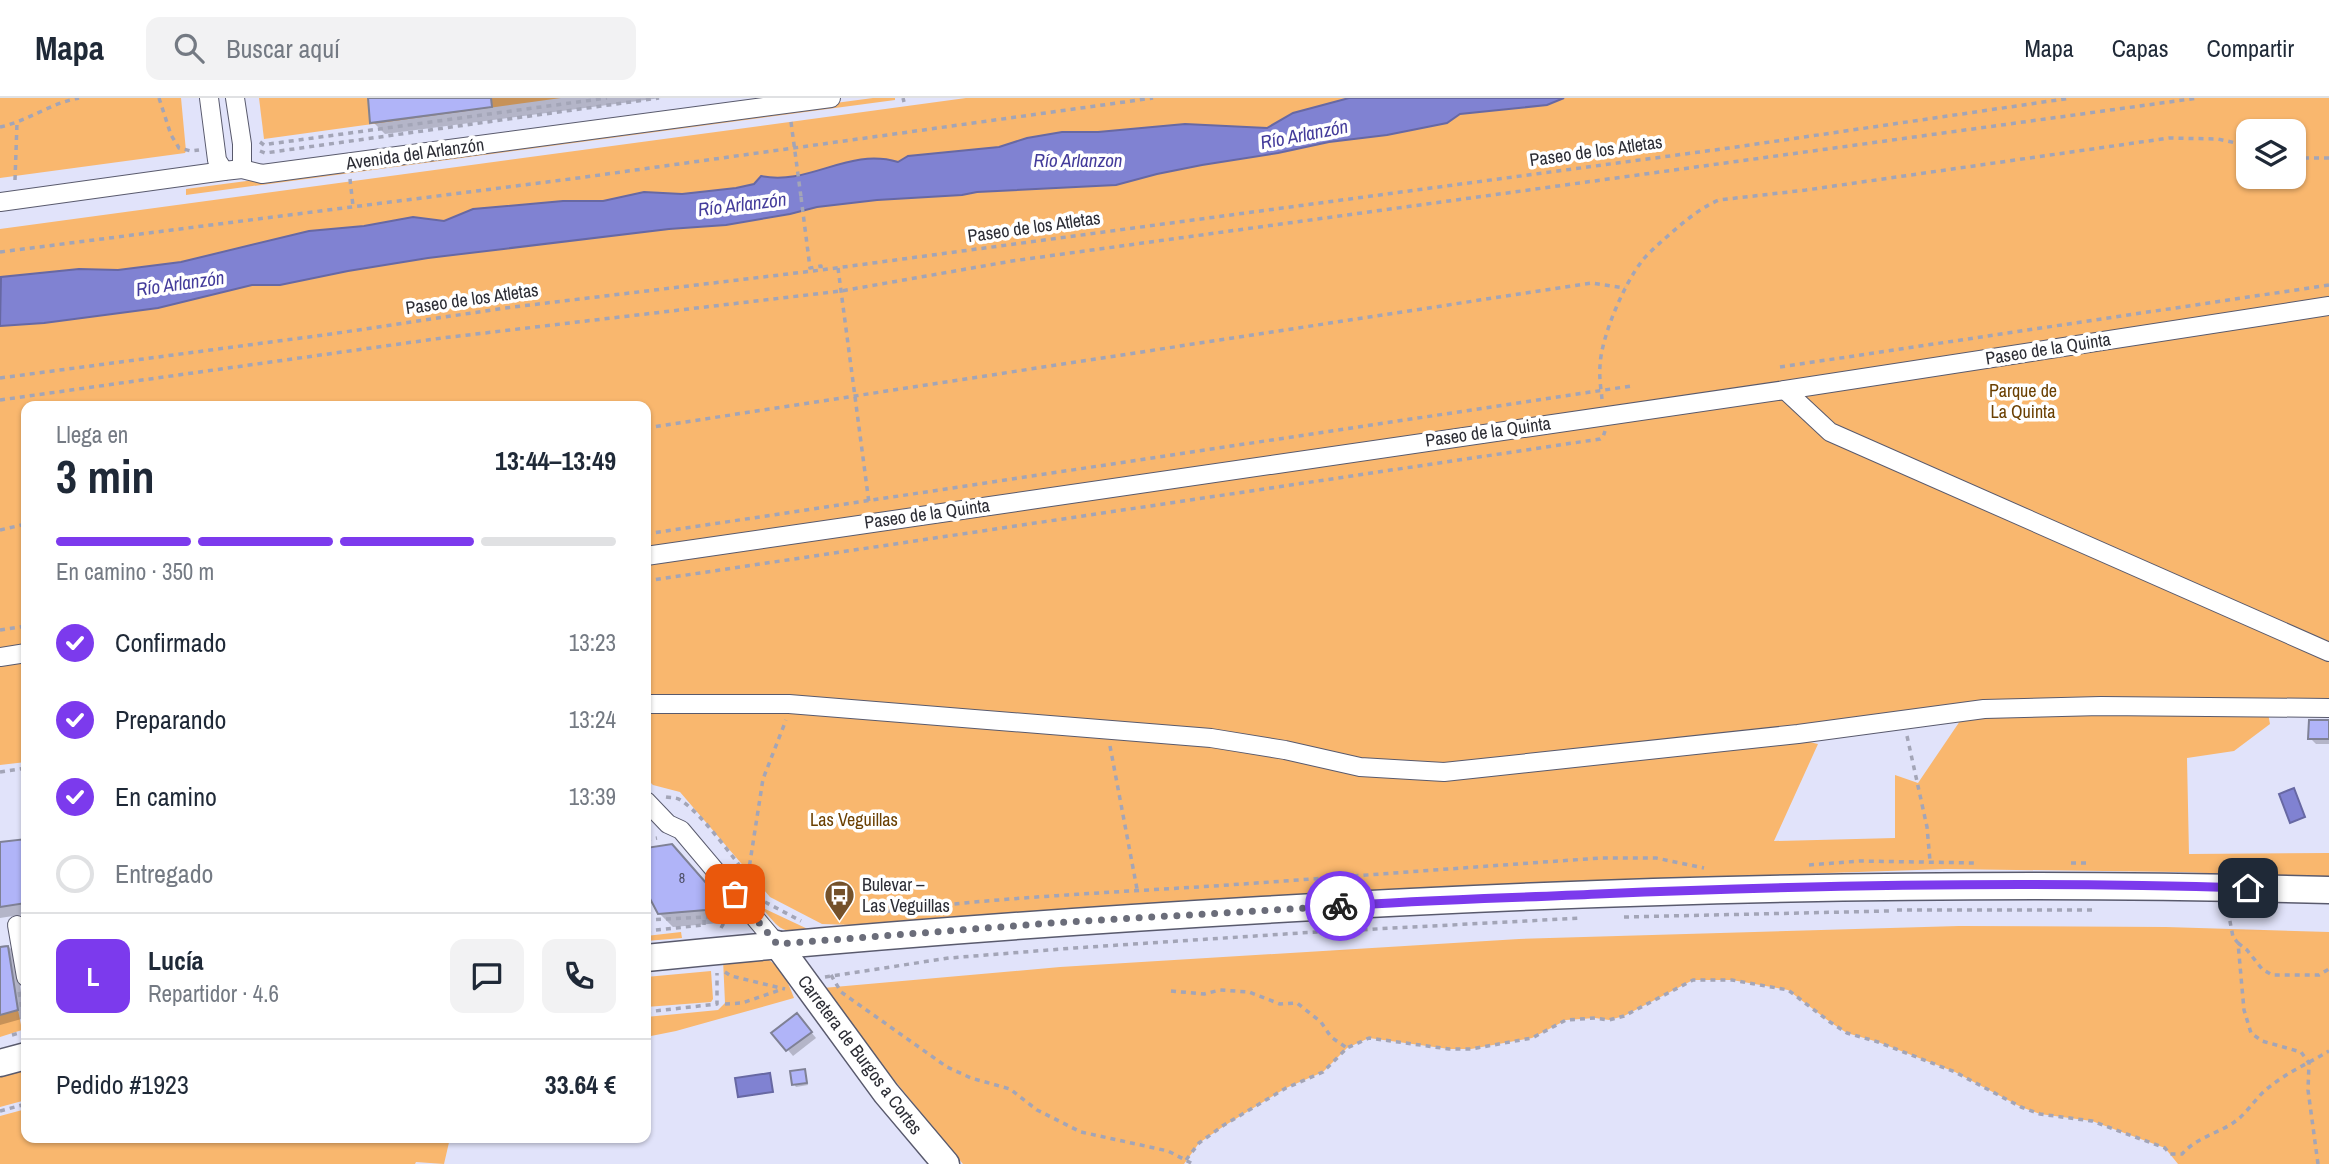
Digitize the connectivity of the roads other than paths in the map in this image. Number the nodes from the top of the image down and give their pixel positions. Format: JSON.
{"nodes":[{"id":1,"x":209,"y":98,"type":"edge"},
{"id":2,"x":235,"y":98,"type":"edge"},
{"id":3,"x":831,"y":98,"type":"edge"},
{"id":4,"x":233,"y":170,"type":"junction"},
{"id":5,"x":0,"y":201,"type":"edge"},
{"id":6,"x":2329,"y":306,"type":"edge"},
{"id":7,"x":1785,"y":390,"type":"junction"},
{"id":8,"x":651,"y":555,"type":"edge"},
{"id":9,"x":2329,"y":652,"type":"edge"},
{"id":10,"x":21,"y":654,"type":"edge"},
{"id":11,"x":0,"y":657,"type":"edge"},
{"id":12,"x":651,"y":704,"type":"edge"},
{"id":13,"x":2329,"y":708,"type":"edge"},
{"id":14,"x":651,"y":806,"type":"edge"},
{"id":15,"x":668,"y":824,"type":"junction"},
{"id":16,"x":651,"y":826,"type":"edge"},
{"id":17,"x":2329,"y":890,"type":"edge"},
{"id":18,"x":15,"y":925,"type":"edge"},
{"id":19,"x":777,"y":944,"type":"junction"},
{"id":20,"x":21,"y":953,"type":"edge"},
{"id":21,"x":651,"y":957,"type":"edge"},
{"id":22,"x":21,"y":1057,"type":"edge"},
{"id":23,"x":0,"y":1062,"type":"edge"},
{"id":24,"x":946,"y":1164,"type":"edge"}],
"edges":[{"from":1,"to":4,"type":"street"},
{"from":2,"to":4,"type":"street"},
{"from":3,"to":4,"type":"street","name":"Avenida del Arlanzón"},
{"from":4,"to":5,"type":"street","name":"Avenida del Arlanzón"},
{"from":6,"to":7,"type":"street","name":"Paseo de la Quinta"},
{"from":7,"to":8,"type":"street","name":"Paseo de la Quinta"},
{"from":7,"to":9,"type":"street"},
{"from":10,"to":11,"type":"street"},
{"from":12,"to":13,"type":"street"},
{"from":14,"to":15,"type":"street"},
{"from":15,"to":16,"type":"street"},
{"from":15,"to":19,"type":"street"},
{"from":17,"to":19,"type":"main road"},
{"from":18,"to":20,"type":"street"},
{"from":19,"to":21,"type":"main road"},
{"from":19,"to":24,"type":"main road","name":"Carretera de Burgos a Cortes"},
{"from":22,"to":23,"type":"main road"}]}
